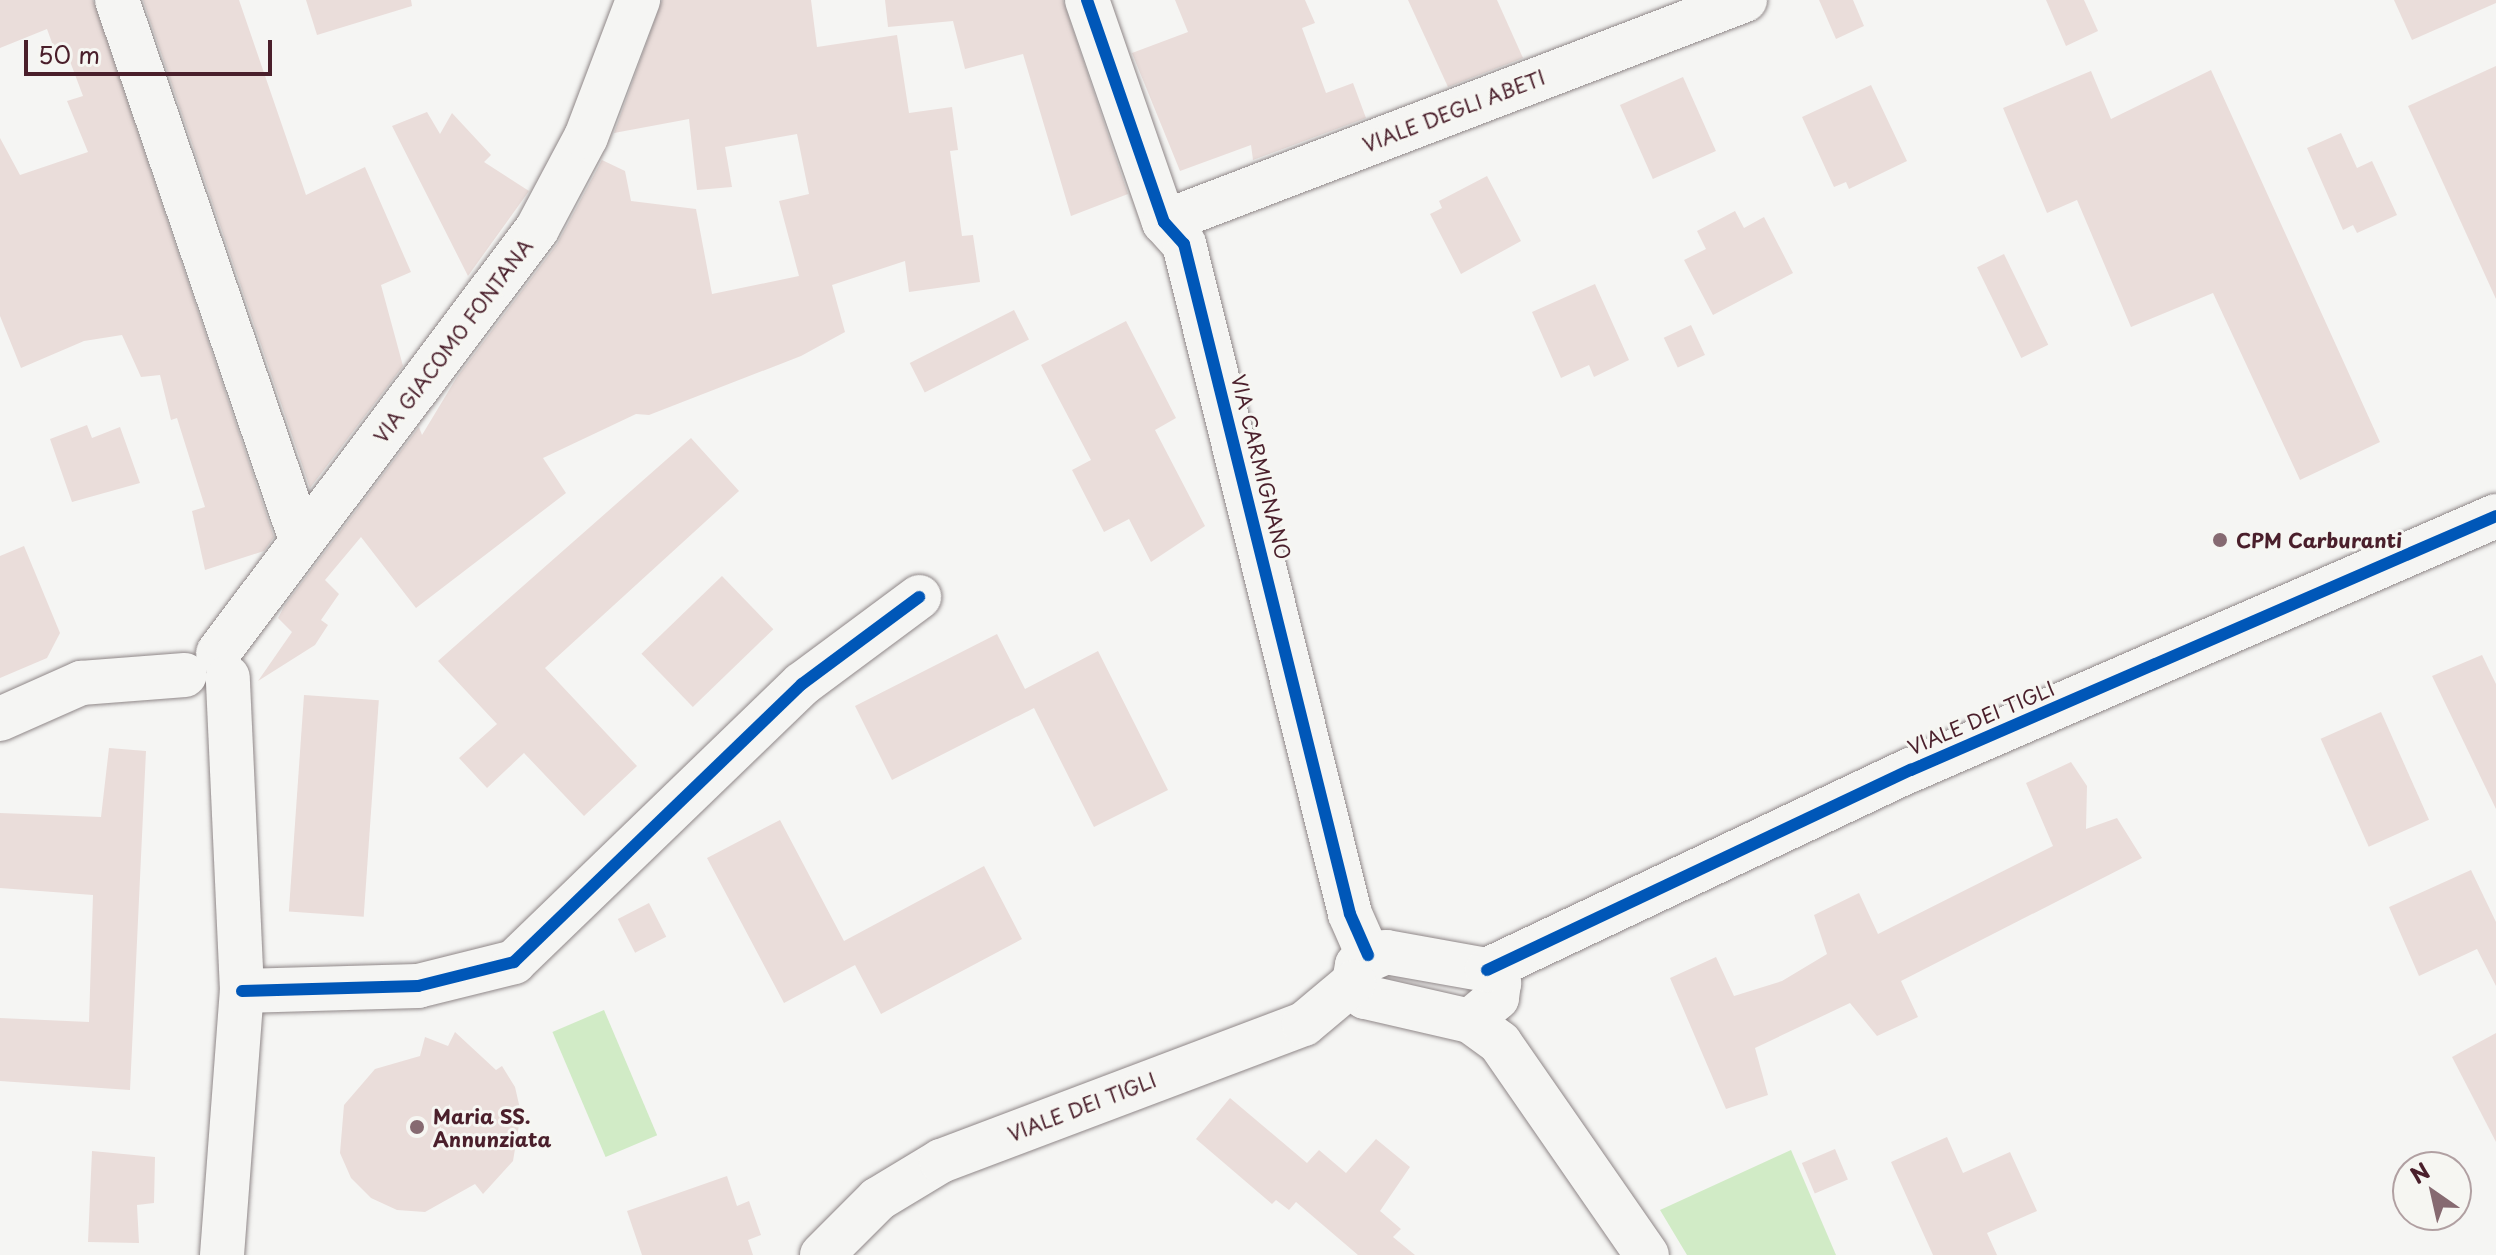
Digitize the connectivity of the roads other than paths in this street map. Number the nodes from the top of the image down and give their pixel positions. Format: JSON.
{"nodes":[{"id":1,"x":117,"y":0,"type":"edge"},
{"id":2,"x":638,"y":0,"type":"edge"},
{"id":3,"x":1745,"y":0,"type":"edge"},
{"id":4,"x":1097,"y":3,"type":"edge"},
{"id":5,"x":1164,"y":222,"type":"junction"},
{"id":6,"x":2496,"y":516,"type":"edge"},
{"id":7,"x":301,"y":540,"type":"junction"},
{"id":8,"x":919,"y":597,"type":"dead end"},
{"id":9,"x":210,"y":669,"type":"junction"},
{"id":10,"x":0,"y":719,"type":"edge"},
{"id":11,"x":1361,"y":969,"type":"junction"},
{"id":12,"x":1487,"y":970,"type":"junction"},
{"id":13,"x":242,"y":991,"type":"junction"},
{"id":14,"x":1470,"y":1021,"type":"junction"},
{"id":15,"x":222,"y":1255,"type":"edge"},
{"id":16,"x":822,"y":1255,"type":"edge"},
{"id":17,"x":1647,"y":1255,"type":"edge"}],
"edges":[{"from":1,"to":7,"type":"street"},
{"from":2,"to":7,"type":"street","name":"VIA GIACOMO FONTANA"},
{"from":3,"to":5,"type":"street","name":"VIALE DEGLI ABETI"},
{"from":4,"to":5,"type":"street","name":"VIA CARMIGNANO"},
{"from":5,"to":11,"type":"street","name":"VIA CARMIGNANO"},
{"from":6,"to":12,"type":"street","name":"VIALE DEI TIGLI"},
{"from":7,"to":9,"type":"street","name":"VIA GIACOMO FONTANA"},
{"from":8,"to":13,"type":"street"},
{"from":9,"to":10,"type":"street"},
{"from":9,"to":13,"type":"street"},
{"from":11,"to":12,"type":"street"},
{"from":11,"to":14,"type":"street"},
{"from":11,"to":16,"type":"street","name":"VIALE DEI TIGLI"},
{"from":12,"to":14,"type":"street"},
{"from":13,"to":15,"type":"street"},
{"from":14,"to":17,"type":"street"}]}
